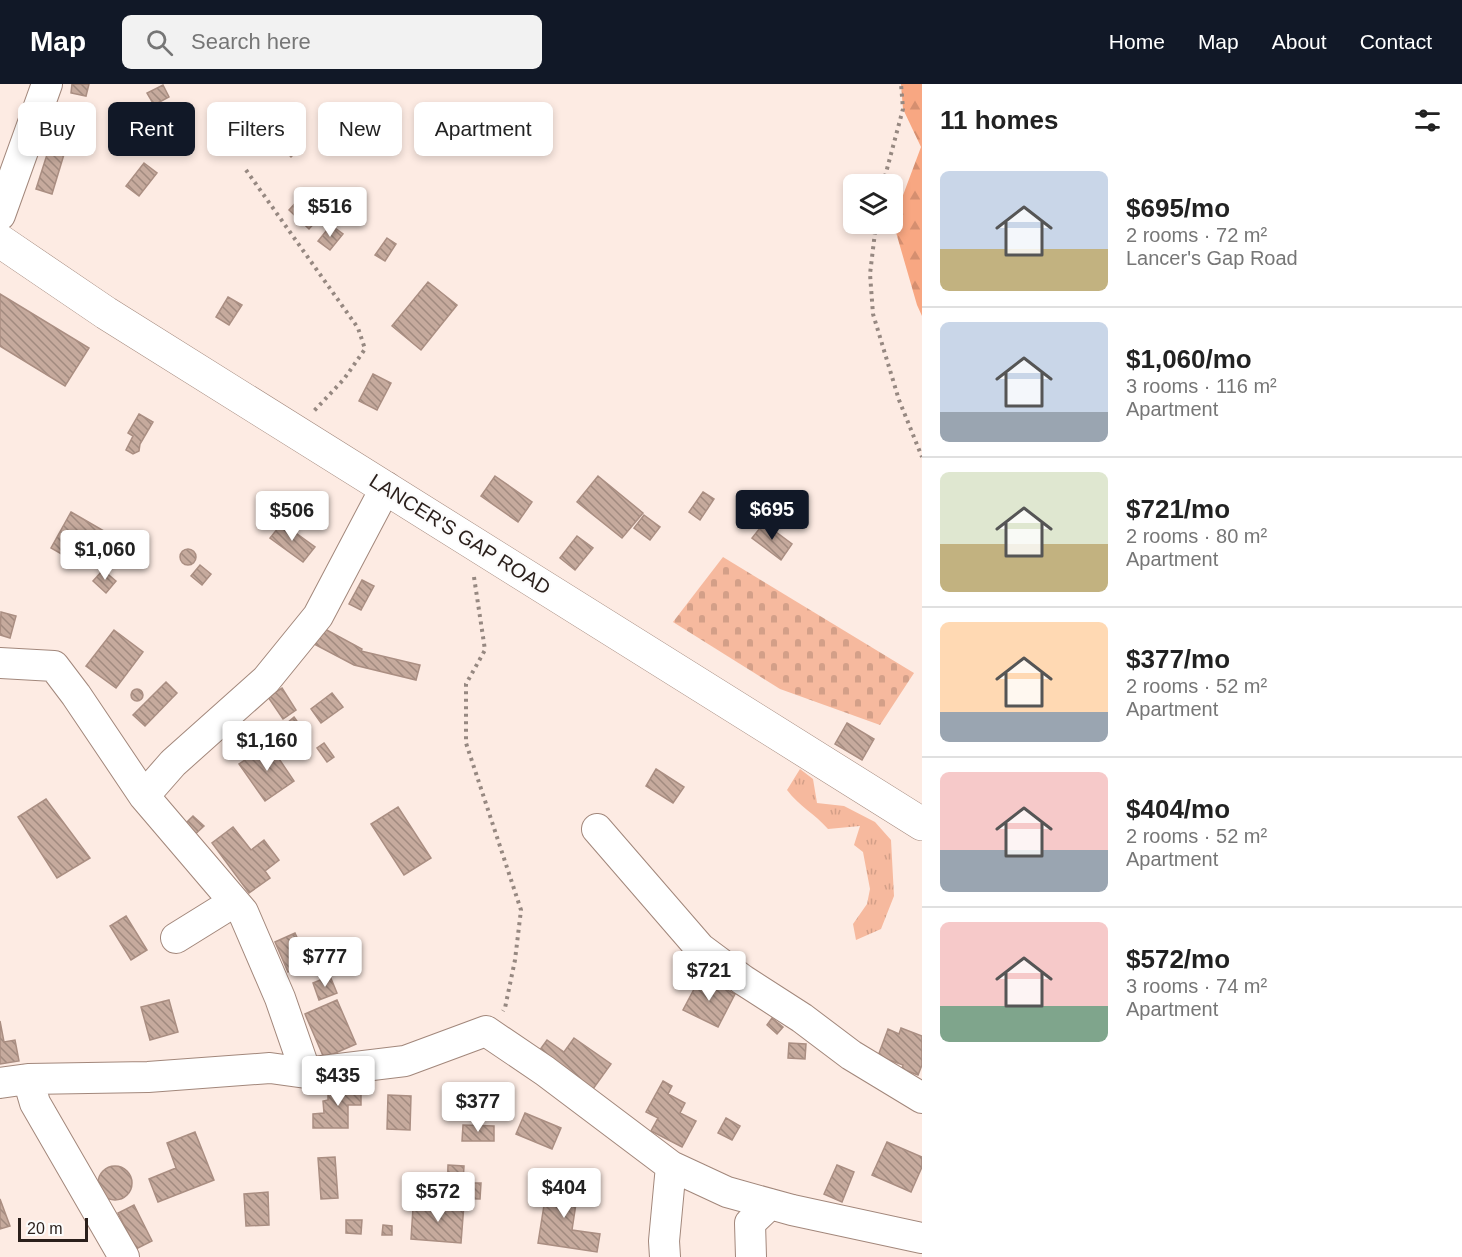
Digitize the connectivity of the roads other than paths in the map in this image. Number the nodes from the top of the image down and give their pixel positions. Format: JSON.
{"nodes":[{"id":1,"x":47,"y":84,"type":"edge"},
{"id":2,"x":0,"y":215,"type":"edge"},
{"id":3,"x":0,"y":241,"type":"edge"},
{"id":4,"x":386,"y":487,"type":"junction"},
{"id":5,"x":0,"y":663,"type":"edge"},
{"id":6,"x":144,"y":796,"type":"junction"},
{"id":7,"x":922,"y":824,"type":"edge"},
{"id":8,"x":597,"y":829,"type":"dead end"},
{"id":9,"x":234,"y":902,"type":"junction"},
{"id":10,"x":176,"y":938,"type":"dead end"},
{"id":11,"x":306,"y":1073,"type":"junction"},
{"id":12,"x":14,"y":1081,"type":"edge"},
{"id":13,"x":922,"y":1098,"type":"edge"},
{"id":14,"x":671,"y":1166,"type":"junction"},
{"id":15,"x":770,"y":1204,"type":"junction"},
{"id":16,"x":922,"y":1238,"type":"edge"},
{"id":17,"x":124,"y":1257,"type":"edge"},
{"id":18,"x":665,"y":1257,"type":"edge"},
{"id":19,"x":751,"y":1257,"type":"edge"}],
"edges":[{"from":1,"to":2,"type":"street"},
{"from":3,"to":4,"type":"main road","name":"LANCER'S GAP ROAD"},
{"from":4,"to":6,"type":"street"},
{"from":4,"to":7,"type":"main road","name":"LANCER'S GAP ROAD"},
{"from":5,"to":6,"type":"street"},
{"from":6,"to":9,"type":"street"},
{"from":8,"to":13,"type":"street"},
{"from":9,"to":10,"type":"street"},
{"from":9,"to":11,"type":"street"},
{"from":11,"to":12,"type":"street"},
{"from":11,"to":14,"type":"street"},
{"from":12,"to":17,"type":"street"},
{"from":14,"to":15,"type":"street"},
{"from":14,"to":18,"type":"street"},
{"from":15,"to":16,"type":"street"},
{"from":15,"to":19,"type":"street"}]}
